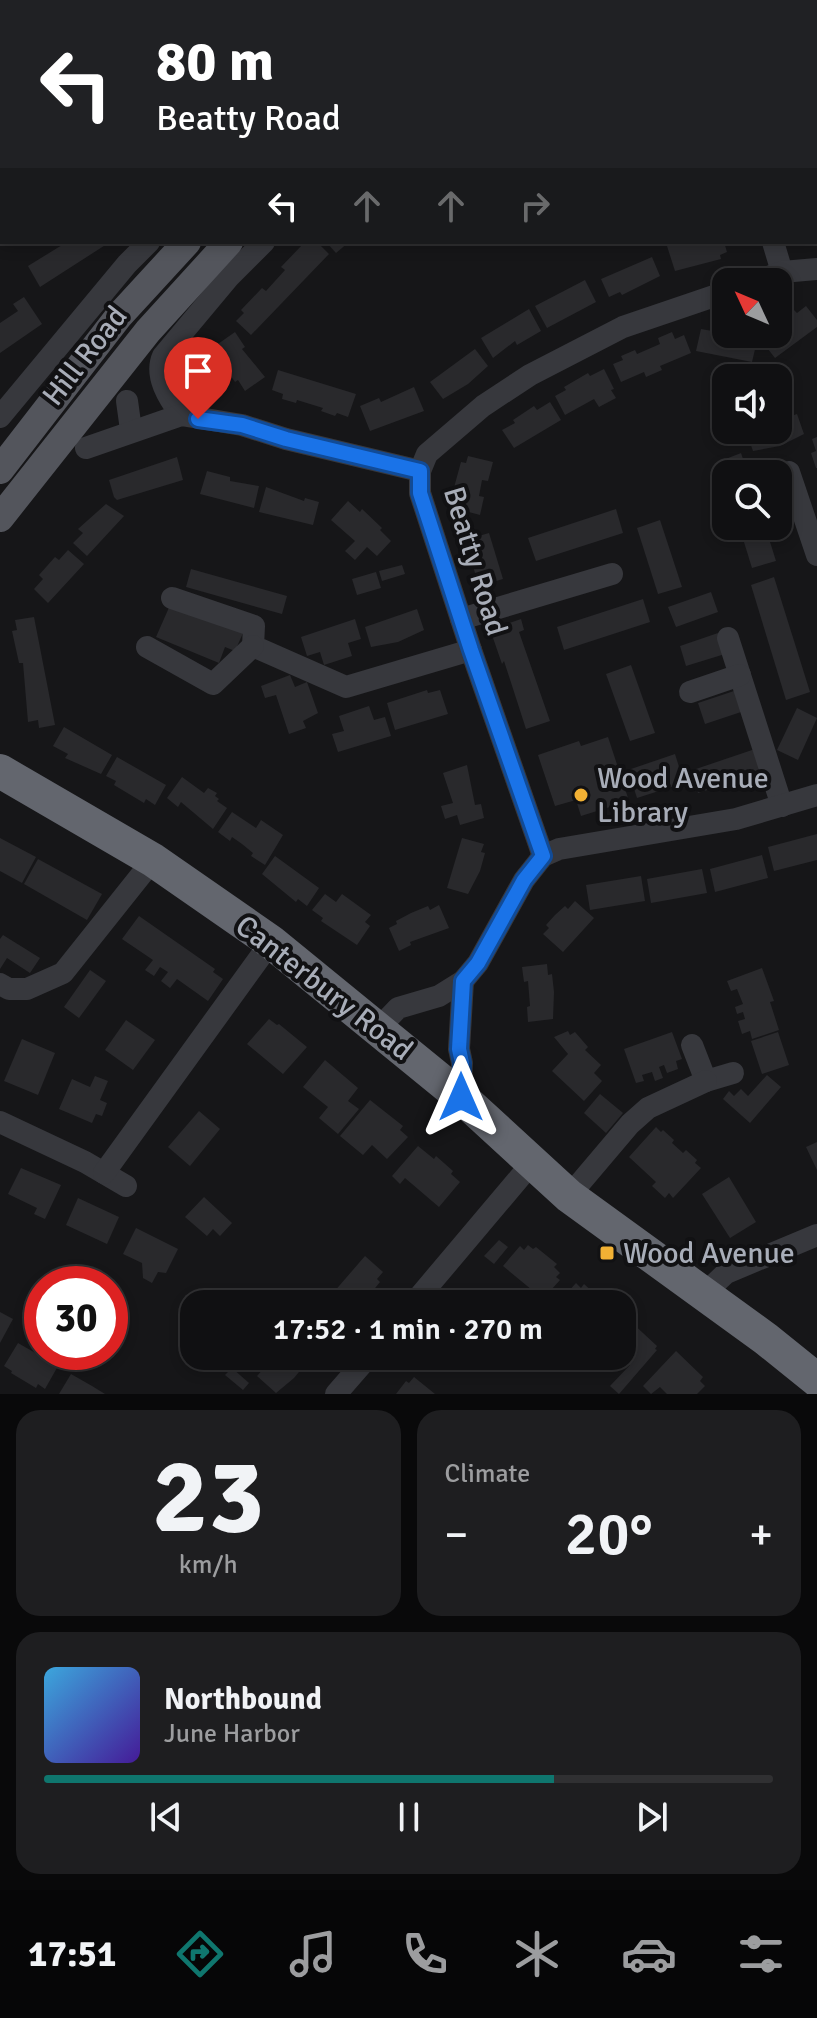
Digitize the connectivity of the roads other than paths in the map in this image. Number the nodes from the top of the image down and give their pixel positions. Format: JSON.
{"nodes":[{"id":1,"x":147,"y":244,"type":"edge"},
{"id":2,"x":185,"y":244,"type":"edge"},
{"id":3,"x":227,"y":244,"type":"edge"},
{"id":4,"x":262,"y":244,"type":"edge"},
{"id":5,"x":774,"y":244,"type":"edge"},
{"id":6,"x":781,"y":268,"type":"edge"},
{"id":7,"x":817,"y":269,"type":"edge"},
{"id":8,"x":792,"y":271,"type":"edge"},
{"id":9,"x":712,"y":297,"type":"edge"},
{"id":10,"x":127,"y":401,"type":"dead end"},
{"id":11,"x":181,"y":415,"type":"junction"},
{"id":12,"x":0,"y":417,"type":"edge"},
{"id":13,"x":131,"y":430,"type":"junction"},
{"id":14,"x":86,"y":448,"type":"dead end"},
{"id":15,"x":0,"y":470,"type":"edge"},
{"id":16,"x":420,"y":471,"type":"junction"},
{"id":17,"x":792,"y":481,"type":"edge"},
{"id":18,"x":0,"y":518,"type":"edge"},
{"id":19,"x":817,"y":555,"type":"edge"},
{"id":20,"x":612,"y":574,"type":"dead end"},
{"id":21,"x":172,"y":598,"type":"dead end"},
{"id":22,"x":461,"y":619,"type":"junction"},
{"id":23,"x":728,"y":638,"type":"dead end"},
{"id":24,"x":253,"y":646,"type":"junction"},
{"id":25,"x":147,"y":647,"type":"dead end"},
{"id":26,"x":471,"y":650,"type":"junction"},
{"id":27,"x":740,"y":675,"type":"junction"},
{"id":28,"x":690,"y":692,"type":"dead end"},
{"id":29,"x":0,"y":771,"type":"edge"},
{"id":30,"x":817,"y":795,"type":"edge"},
{"id":31,"x":782,"y":806,"type":"junction"},
{"id":32,"x":543,"y":856,"type":"junction"},
{"id":33,"x":153,"y":860,"type":"junction"},
{"id":34,"x":271,"y":942,"type":"junction"},
{"id":35,"x":463,"y":981,"type":"junction"},
{"id":36,"x":0,"y":984,"type":"edge"},
{"id":37,"x":379,"y":1028,"type":"junction"},
{"id":38,"x":692,"y":1045,"type":"dead end"},
{"id":39,"x":733,"y":1073,"type":"dead end"},
{"id":40,"x":706,"y":1081,"type":"junction"},
{"id":41,"x":461,"y":1097,"type":"junction"},
{"id":42,"x":0,"y":1122,"type":"edge"},
{"id":43,"x":532,"y":1163,"type":"junction"},
{"id":44,"x":104,"y":1173,"type":"junction"},
{"id":45,"x":126,"y":1186,"type":"dead end"},
{"id":46,"x":569,"y":1196,"type":"junction"},
{"id":47,"x":817,"y":1235,"type":"edge"},
{"id":48,"x":425,"y":1290,"type":"edge"},
{"id":49,"x":704,"y":1294,"type":"junction"},
{"id":50,"x":357,"y":1370,"type":"edge"},
{"id":51,"x":817,"y":1380,"type":"edge"},
{"id":52,"x":336,"y":1394,"type":"edge"}],
"edges":[{"from":1,"to":12,"type":"street"},
{"from":2,"to":15,"type":"main road","name":"Hill Road"},
{"from":3,"to":18,"type":"main road","name":"Hill Road"},
{"from":4,"to":11,"type":"street","name":"Hill Road"},
{"from":5,"to":6,"type":"street"},
{"from":7,"to":8,"type":"street"},
{"from":9,"to":16,"type":"street"},
{"from":10,"to":13,"type":"street"},
{"from":11,"to":13,"type":"street","name":"Hill Road"},
{"from":11,"to":16,"type":"street","name":"Beatty Road"},
{"from":13,"to":14,"type":"street","name":"Hill Road"},
{"from":16,"to":22,"type":"street","name":"Beatty Road"},
{"from":17,"to":19,"type":"street"},
{"from":20,"to":22,"type":"street"},
{"from":21,"to":24,"type":"street"},
{"from":22,"to":26,"type":"street","name":"Beatty Road"},
{"from":23,"to":27,"type":"street"},
{"from":24,"to":25,"type":"street"},
{"from":24,"to":26,"type":"street"},
{"from":26,"to":32,"type":"street","name":"Beatty Road"},
{"from":27,"to":28,"type":"street"},
{"from":27,"to":31,"type":"street"},
{"from":29,"to":33,"type":"highway","name":"Canterbury Road"},
{"from":30,"to":31,"type":"street"},
{"from":31,"to":32,"type":"street"},
{"from":32,"to":35,"type":"street"},
{"from":33,"to":34,"type":"highway","name":"Canterbury Road"},
{"from":33,"to":36,"type":"street"},
{"from":34,"to":37,"type":"highway","name":"Canterbury Road"},
{"from":34,"to":44,"type":"street"},
{"from":35,"to":37,"type":"street"},
{"from":35,"to":41,"type":"street"},
{"from":37,"to":41,"type":"highway","name":"Canterbury Road"},
{"from":38,"to":40,"type":"street"},
{"from":39,"to":40,"type":"street"},
{"from":40,"to":46,"type":"street"},
{"from":41,"to":43,"type":"highway","name":"Canterbury Road"},
{"from":42,"to":44,"type":"street"},
{"from":43,"to":46,"type":"highway","name":"Canterbury Road"},
{"from":43,"to":48,"type":"street"},
{"from":44,"to":45,"type":"street"},
{"from":46,"to":49,"type":"highway","name":"Canterbury Road"},
{"from":47,"to":49,"type":"street"},
{"from":49,"to":51,"type":"highway","name":"Canterbury Road"},
{"from":50,"to":52,"type":"street"}]}
